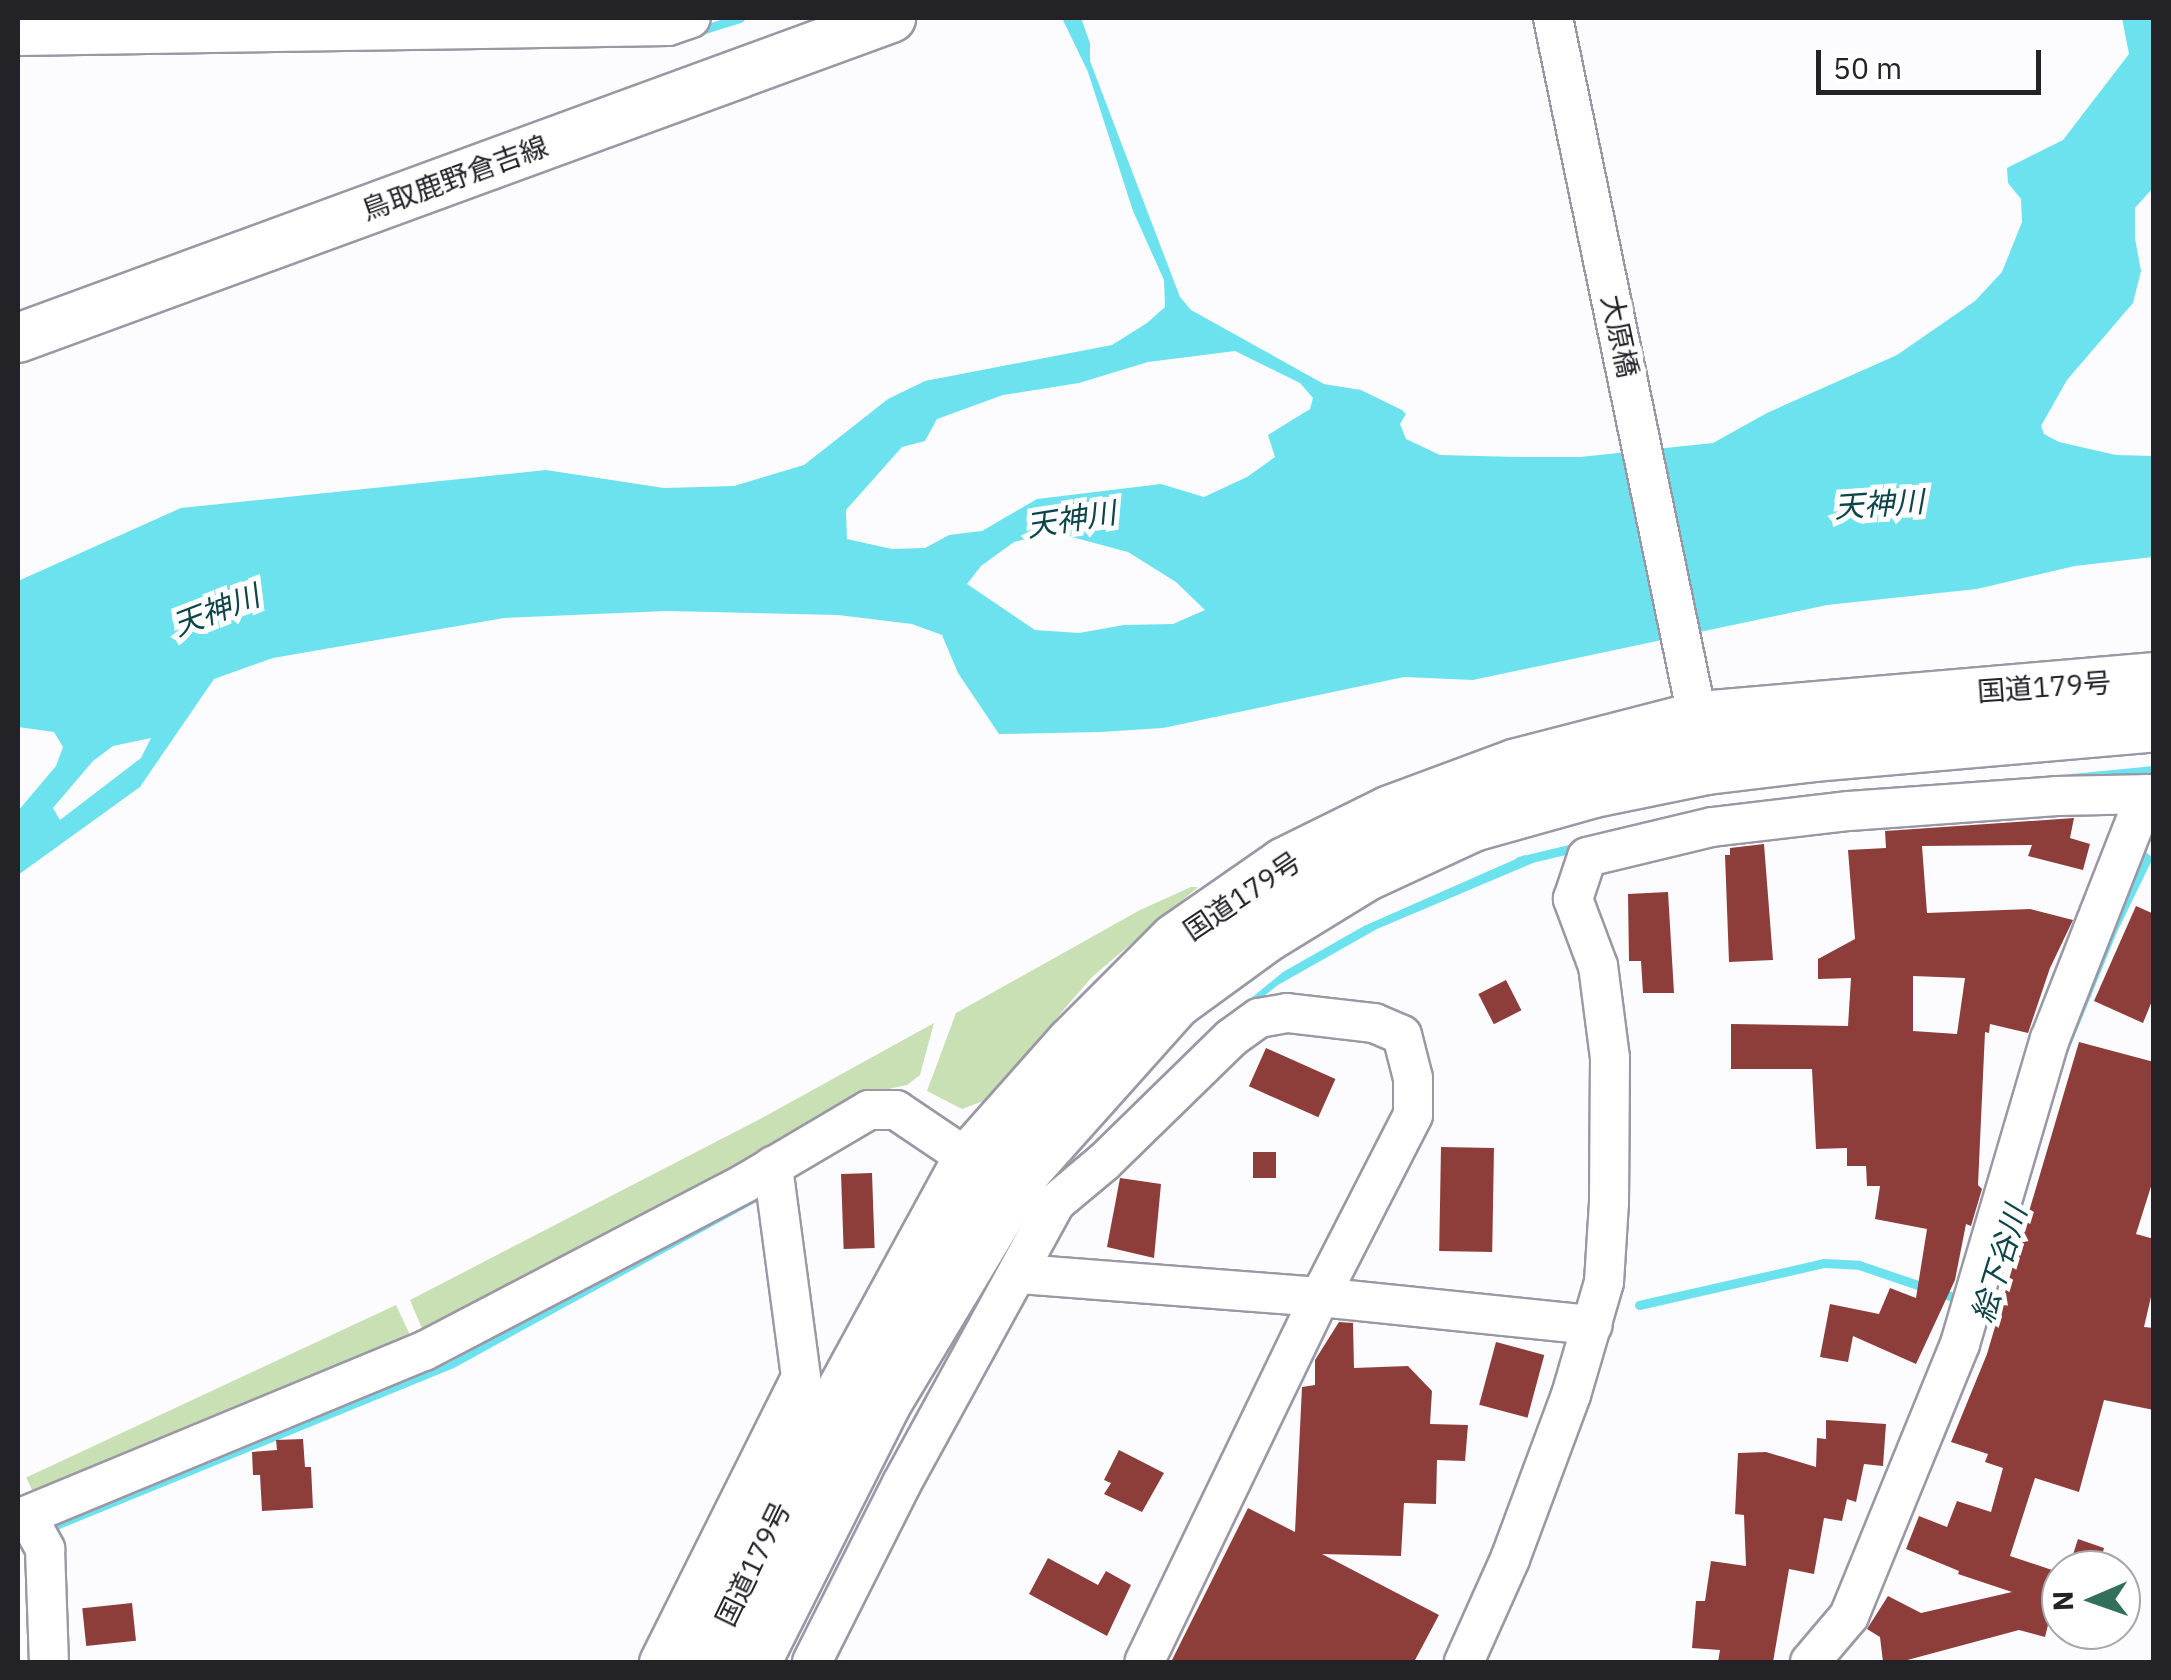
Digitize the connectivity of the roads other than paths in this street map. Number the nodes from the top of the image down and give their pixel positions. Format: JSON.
{"nodes":[{"id":1,"x":690,"y":18,"type":"edge"},
{"id":2,"x":892,"y":18,"type":"edge"},
{"id":3,"x":1553,"y":18,"type":"edge"},
{"id":4,"x":18,"y":36,"type":"edge"},
{"id":5,"x":18,"y":338,"type":"edge"},
{"id":6,"x":2154,"y":680,"type":"edge"},
{"id":7,"x":2154,"y":723,"type":"edge"},
{"id":8,"x":1702,"y":743,"type":"junction"},
{"id":9,"x":2150,"y":794,"type":"edge"},
{"id":10,"x":970,"y":1160,"type":"junction"},
{"id":11,"x":773,"y":1166,"type":"junction"},
{"id":12,"x":1020,"y":1274,"type":"junction"},
{"id":13,"x":1320,"y":1297,"type":"junction"},
{"id":14,"x":1592,"y":1325,"type":"junction"},
{"id":15,"x":22,"y":1517,"type":"edge"},
{"id":16,"x":48,"y":1662,"type":"edge"},
{"id":17,"x":660,"y":1662,"type":"edge"},
{"id":18,"x":704,"y":1662,"type":"edge"},
{"id":19,"x":752,"y":1662,"type":"edge"},
{"id":20,"x":812,"y":1662,"type":"edge"},
{"id":21,"x":1144,"y":1662,"type":"edge"},
{"id":22,"x":1464,"y":1662,"type":"edge"},
{"id":23,"x":1810,"y":1662,"type":"edge"}],
"edges":[{"from":1,"to":4,"type":"street"},
{"from":2,"to":5,"type":"main road","name":"鳥取鹿野倉吉線"},
{"from":3,"to":8,"type":"street","name":"大原橋"},
{"from":6,"to":8,"type":"highway","name":"国道179号"},
{"from":7,"to":8,"type":"highway","name":"国道179号"},
{"from":8,"to":10,"type":"highway","name":"国道179号"},
{"from":8,"to":19,"type":"highway","name":"国道179号"},
{"from":9,"to":14,"type":"street"},
{"from":9,"to":23,"type":"street"},
{"from":10,"to":11,"type":"street"},
{"from":10,"to":18,"type":"highway","name":"国道179号"},
{"from":11,"to":15,"type":"street"},
{"from":11,"to":17,"type":"street"},
{"from":12,"to":13,"type":"street"},
{"from":12,"to":13,"type":"street"},
{"from":12,"to":20,"type":"street"},
{"from":13,"to":14,"type":"street"},
{"from":13,"to":21,"type":"street"},
{"from":14,"to":22,"type":"street"},
{"from":15,"to":16,"type":"street"}]}
